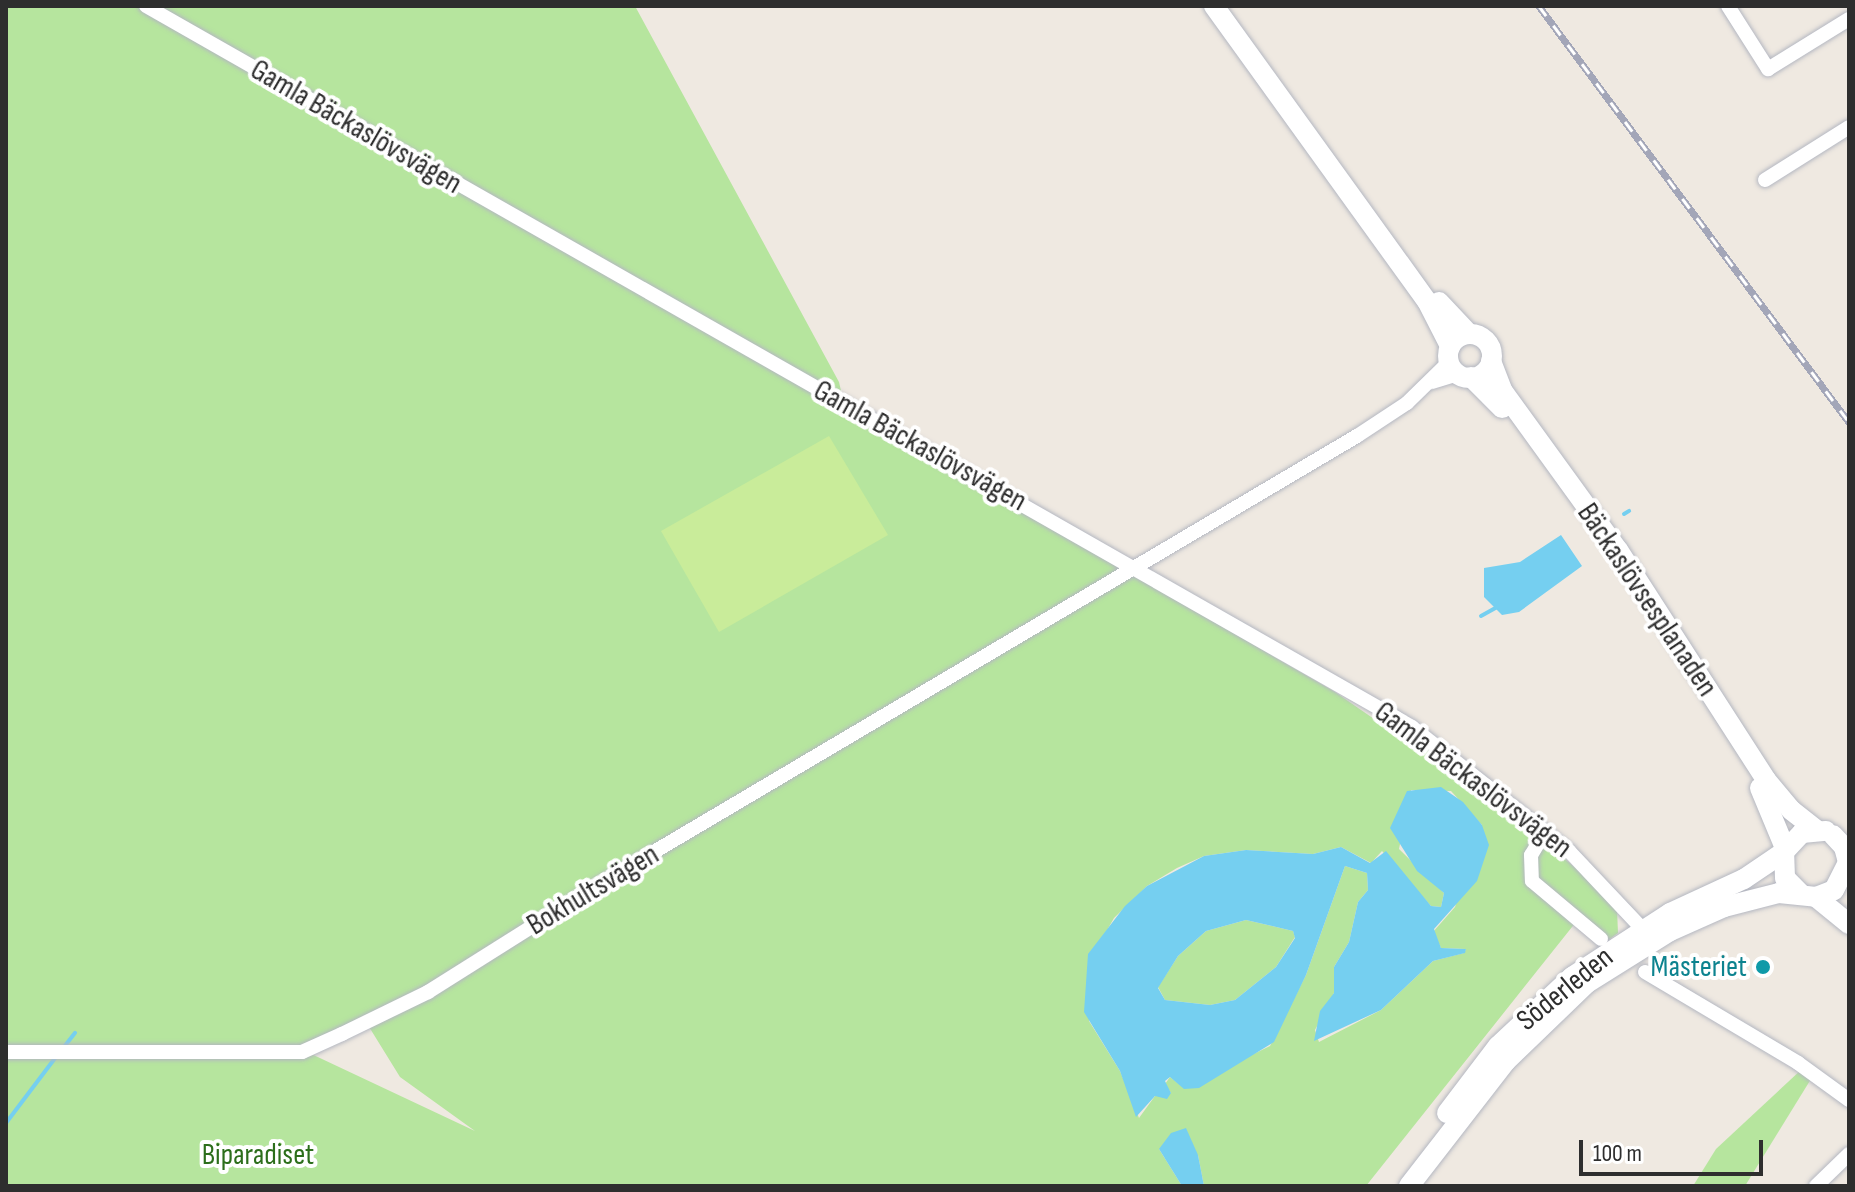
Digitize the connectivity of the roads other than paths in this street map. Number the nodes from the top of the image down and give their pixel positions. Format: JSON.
{"nodes":[{"id":1,"x":146,"y":6,"type":"edge"},
{"id":2,"x":1214,"y":6,"type":"edge"},
{"id":3,"x":1226,"y":6,"type":"edge"},
{"id":4,"x":1728,"y":6,"type":"edge"},
{"id":5,"x":1849,"y":19,"type":"edge"},
{"id":6,"x":1849,"y":127,"type":"edge"},
{"id":7,"x":1765,"y":180,"type":"dead end"},
{"id":8,"x":1469,"y":334,"type":"junction"},
{"id":9,"x":1491,"y":361,"type":"junction"},
{"id":10,"x":1457,"y":365,"type":"junction"},
{"id":11,"x":1135,"y":568,"type":"junction"},
{"id":12,"x":1545,"y":832,"type":"junction"},
{"id":13,"x":1838,"y":839,"type":"edge"},
{"id":14,"x":1784,"y":850,"type":"junction"},
{"id":15,"x":1847,"y":883,"type":"edge"},
{"id":16,"x":1802,"y":891,"type":"junction"},
{"id":17,"x":1849,"y":924,"type":"edge"},
{"id":18,"x":1656,"y":933,"type":"junction"},
{"id":19,"x":1601,"y":939,"type":"dead end"},
{"id":20,"x":1645,"y":972,"type":"dead end"},
{"id":21,"x":6,"y":1052,"type":"edge"},
{"id":22,"x":1849,"y":1100,"type":"edge"},
{"id":23,"x":1848,"y":1158,"type":"edge"},
{"id":24,"x":1398,"y":1186,"type":"edge"},
{"id":25,"x":1409,"y":1186,"type":"edge"},
{"id":26,"x":1816,"y":1186,"type":"edge"}],
"edges":[{"from":1,"to":11,"type":"street","name":"Gamla Bäckaslövsvägen"},
{"from":2,"to":10,"type":"street","name":"Bäckaslövsesplanaden"},
{"from":3,"to":8,"type":"street","name":"Bäckaslövsesplanaden"},
{"from":4,"to":5,"type":"street"},
{"from":6,"to":7,"type":"street"},
{"from":8,"to":9,"type":"street","name":"Bäckaslövsesplanaden"},
{"from":8,"to":10,"type":"street"},
{"from":9,"to":10,"type":"street"},
{"from":9,"to":13,"type":"street","name":"Bäckaslövsesplanaden"},
{"from":10,"to":11,"type":"street","name":"Bokhultsvägen"},
{"from":10,"to":14,"type":"street","name":"Bäckaslövsesplanaden"},
{"from":11,"to":12,"type":"street","name":"Gamla Bäckaslövsvägen"},
{"from":11,"to":21,"type":"street","name":"Bokhultsvägen"},
{"from":12,"to":18,"type":"street","name":"Gamla Bäckaslövsvägen"},
{"from":12,"to":19,"type":"street"},
{"from":13,"to":14,"type":"street","name":"Söderleden"},
{"from":13,"to":15,"type":"street","name":"Söderleden"},
{"from":14,"to":16,"type":"street"},
{"from":14,"to":18,"type":"street","name":"Söderleden"},
{"from":15,"to":16,"type":"street","name":"Söderleden"},
{"from":16,"to":17,"type":"street"},
{"from":16,"to":18,"type":"street","name":"Söderleden"},
{"from":18,"to":24,"type":"street","name":"Söderleden"},
{"from":18,"to":25,"type":"street","name":"Söderleden"},
{"from":20,"to":22,"type":"street"},
{"from":23,"to":26,"type":"street"}]}
